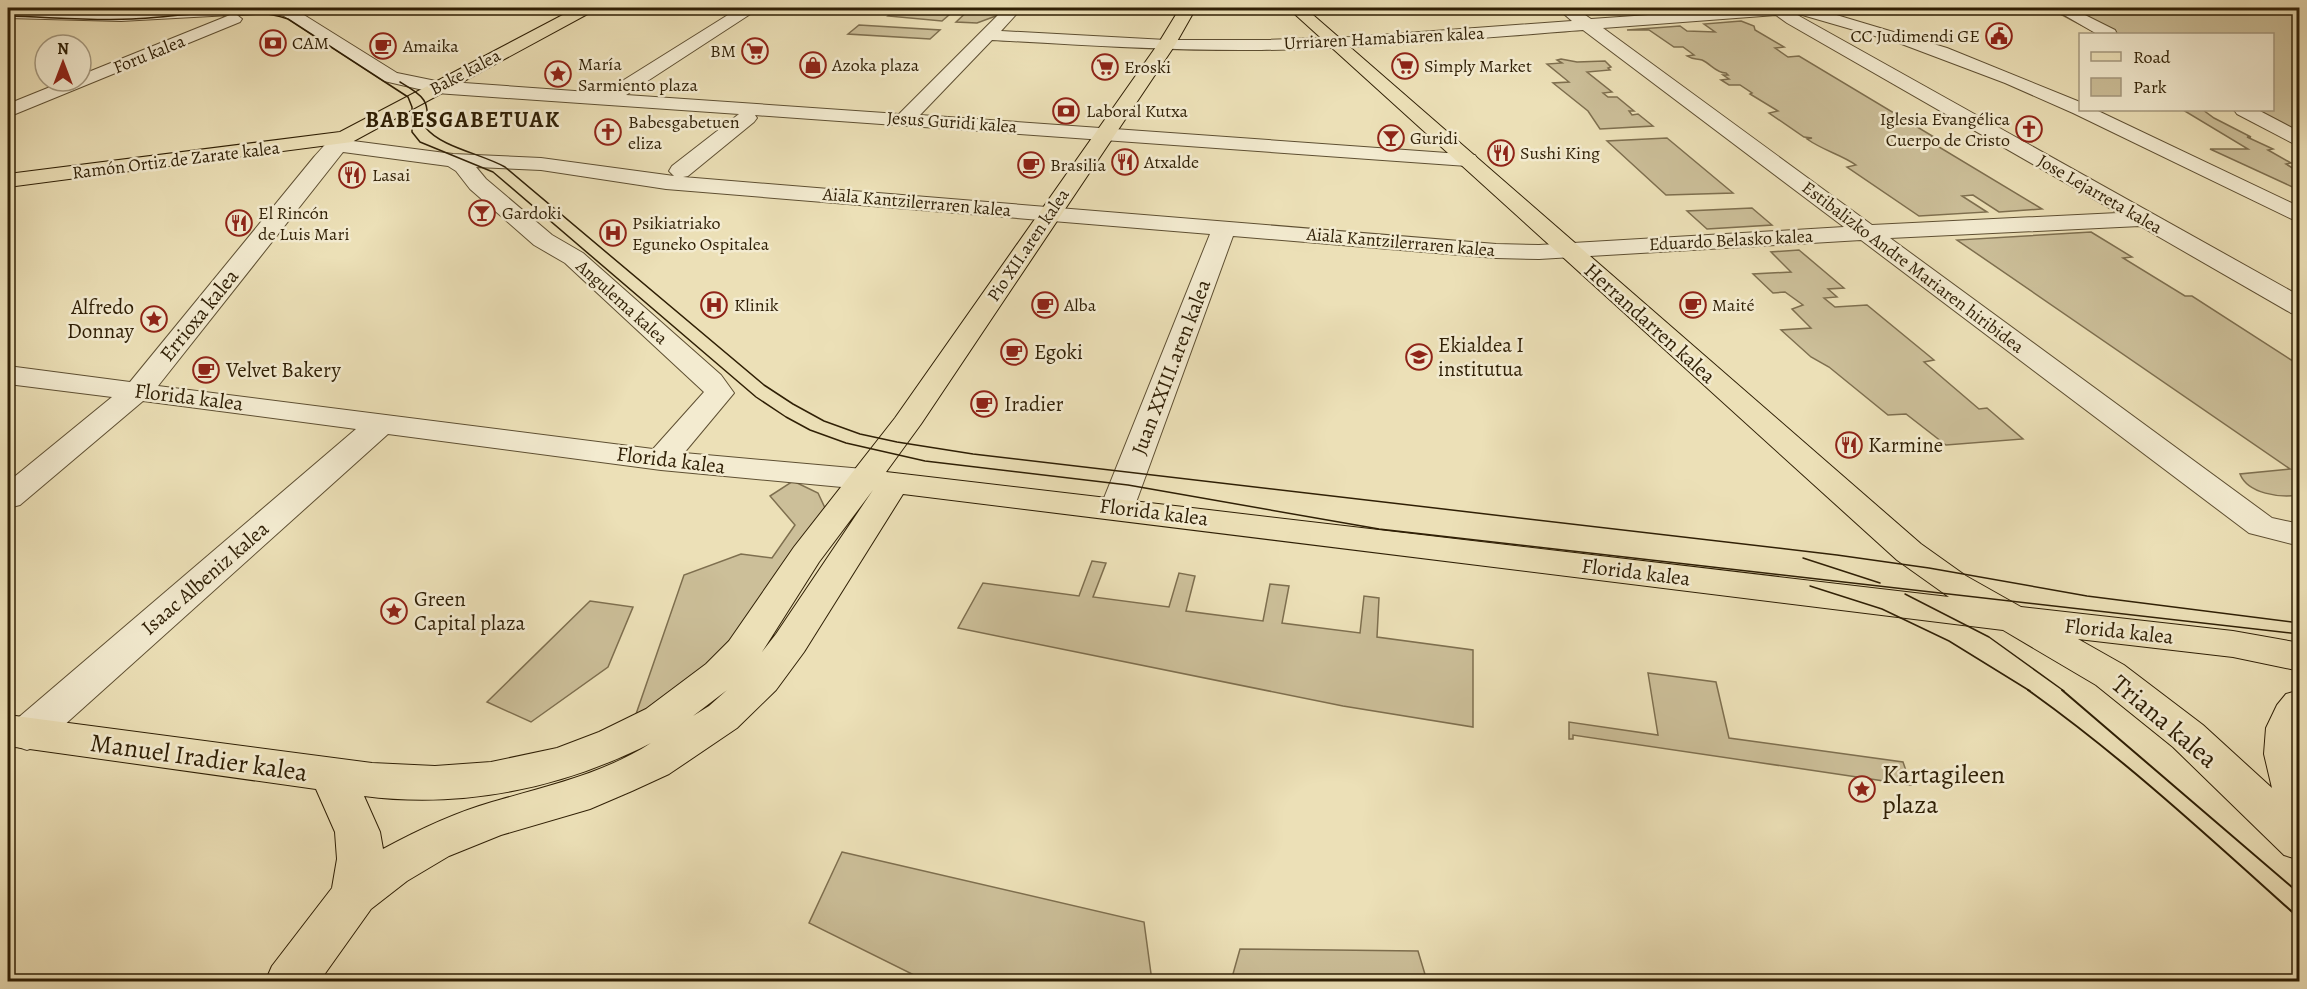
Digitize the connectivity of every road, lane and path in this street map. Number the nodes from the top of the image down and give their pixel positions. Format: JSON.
{"nodes":[{"id":1,"x":255,"y":8,"type":"edge"},
{"id":2,"x":275,"y":8,"type":"edge"},
{"id":3,"x":587,"y":8,"type":"edge"},
{"id":4,"x":749,"y":8,"type":"edge"},
{"id":5,"x":1014,"y":8,"type":"edge"},
{"id":6,"x":1188,"y":8,"type":"edge"},
{"id":7,"x":1296,"y":8,"type":"edge"},
{"id":8,"x":1565,"y":8,"type":"edge"},
{"id":9,"x":1786,"y":8,"type":"edge"},
{"id":10,"x":2060,"y":8,"type":"edge"},
{"id":11,"x":8,"y":13,"type":"edge"},
{"id":12,"x":1589,"y":26,"type":"junction"},
{"id":13,"x":2107,"y":33,"type":"edge"},
{"id":14,"x":988,"y":35,"type":"junction"},
{"id":15,"x":1337,"y":42,"type":"junction"},
{"id":16,"x":1166,"y":45,"type":"junction"},
{"id":17,"x":436,"y":87,"type":"junction"},
{"id":18,"x":608,"y":98,"type":"junction"},
{"id":19,"x":2079,"y":108,"type":"edge"},
{"id":20,"x":8,"y":111,"type":"edge"},
{"id":21,"x":2085,"y":111,"type":"edge"},
{"id":22,"x":2246,"y":111,"type":"edge"},
{"id":23,"x":747,"y":118,"type":"dead end"},
{"id":24,"x":905,"y":119,"type":"junction"},
{"id":25,"x":1105,"y":133,"type":"junction"},
{"id":26,"x":341,"y":141,"type":"junction"},
{"id":27,"x":2300,"y":141,"type":"edge"},
{"id":28,"x":453,"y":160,"type":"junction"},
{"id":29,"x":1467,"y":160,"type":"junction"},
{"id":30,"x":680,"y":171,"type":"dead end"},
{"id":31,"x":8,"y":181,"type":"edge"},
{"id":32,"x":1049,"y":213,"type":"junction"},
{"id":33,"x":2300,"y":216,"type":"edge"},
{"id":34,"x":2144,"y":219,"type":"junction"},
{"id":35,"x":1225,"y":227,"type":"junction"},
{"id":36,"x":1866,"y":232,"type":"junction"},
{"id":37,"x":1569,"y":250,"type":"junction"},
{"id":38,"x":2300,"y":307,"type":"edge"},
{"id":39,"x":8,"y":375,"type":"edge"},
{"id":40,"x":138,"y":391,"type":"junction"},
{"id":41,"x":383,"y":422,"type":"junction"},
{"id":42,"x":661,"y":460,"type":"junction"},
{"id":43,"x":879,"y":480,"type":"junction"},
{"id":44,"x":8,"y":498,"type":"edge"},
{"id":45,"x":1118,"y":508,"type":"junction"},
{"id":46,"x":2300,"y":535,"type":"edge"},
{"id":47,"x":2017,"y":620,"type":"junction"},
{"id":48,"x":2300,"y":657,"type":"edge"},
{"id":49,"x":2300,"y":705,"type":"edge"},
{"id":50,"x":17,"y":733,"type":"edge"},
{"id":51,"x":330,"y":775,"type":"junction"},
{"id":52,"x":2300,"y":806,"type":"edge"},
{"id":53,"x":2300,"y":842,"type":"edge"},
{"id":54,"x":354,"y":895,"type":"junction"},
{"id":55,"x":293,"y":976,"type":"edge"}],
"edges":[{"from":1,"to":2,"type":"street"},
{"from":1,"to":11,"type":"street"},
{"from":1,"to":20,"type":"street","name":"Foru kalea"},
{"from":2,"to":17,"type":"street","name":"Jesus Guridi kalea"},
{"from":3,"to":17,"type":"main road","name":"Bake kalea"},
{"from":4,"to":18,"type":"street"},
{"from":5,"to":14,"type":"street"},
{"from":6,"to":16,"type":"main road","name":"Pio XII.aren kalea"},
{"from":7,"to":15,"type":"main road","name":"Herrandarren kalea"},
{"from":8,"to":12,"type":"street","name":"Estibalizko Andre Mariaren hiribidea"},
{"from":9,"to":12,"type":"street","name":"Urriaren Hamabiaren kalea"},
{"from":9,"to":19,"type":"street"},
{"from":9,"to":34,"type":"street","name":"Jose Lejarreta kalea"},
{"from":10,"to":13,"type":"street"},
{"from":12,"to":15,"type":"street","name":"Urriaren Hamabiaren kalea"},
{"from":12,"to":36,"type":"street","name":"Estibalizko Andre Mariaren hiribidea"},
{"from":14,"to":16,"type":"street","name":"Urriaren Hamabiaren kalea"},
{"from":14,"to":24,"type":"street"},
{"from":15,"to":16,"type":"street","name":"Urriaren Hamabiaren kalea"},
{"from":15,"to":29,"type":"main road","name":"Herrandarren kalea"},
{"from":16,"to":25,"type":"main road","name":"Pio XII.aren kalea"},
{"from":17,"to":18,"type":"street","name":"Jesus Guridi kalea"},
{"from":17,"to":26,"type":"main road","name":"Bake kalea"},
{"from":18,"to":24,"type":"street","name":"Jesus Guridi kalea"},
{"from":21,"to":33,"type":"street"},
{"from":22,"to":27,"type":"street"},
{"from":23,"to":30,"type":"street"},
{"from":24,"to":25,"type":"street","name":"Jesus Guridi kalea"},
{"from":25,"to":29,"type":"street","name":"Jesus Guridi kalea"},
{"from":25,"to":32,"type":"main road","name":"Pio XII.aren kalea"},
{"from":26,"to":28,"type":"street","name":"Aiala Kantzilerraren kalea"},
{"from":26,"to":31,"type":"main road","name":"Ramón Ortiz de Zarate kalea"},
{"from":26,"to":40,"type":"street","name":"Errioxa kalea"},
{"from":28,"to":32,"type":"street","name":"Aiala Kantzilerraren kalea"},
{"from":28,"to":42,"type":"street","name":"Angulema kalea"},
{"from":29,"to":37,"type":"main road","name":"Herrandarren kalea"},
{"from":32,"to":35,"type":"street","name":"Aiala Kantzilerraren kalea"},
{"from":32,"to":43,"type":"main road","name":"Pio XII.aren kalea"},
{"from":34,"to":36,"type":"street","name":"Eduardo Belasko kalea"},
{"from":34,"to":38,"type":"street","name":"Jose Lejarreta kalea"},
{"from":35,"to":37,"type":"street","name":"Aiala Kantzilerraren kalea"},
{"from":35,"to":45,"type":"street","name":"Juan XXIII.aren kalea"},
{"from":36,"to":37,"type":"street","name":"Eduardo Belasko kalea"},
{"from":36,"to":46,"type":"street","name":"Estibalizko Andre Mariaren hiribidea"},
{"from":37,"to":47,"type":"main road","name":"Herrandarren kalea"},
{"from":39,"to":40,"type":"street","name":"Florida kalea"},
{"from":40,"to":41,"type":"street","name":"Florida kalea"},
{"from":40,"to":44,"type":"street","name":"Errioxa kalea"},
{"from":41,"to":42,"type":"street","name":"Florida kalea"},
{"from":41,"to":50,"type":"street","name":"Isaac Albeniz kalea"},
{"from":42,"to":43,"type":"street","name":"Florida kalea"},
{"from":43,"to":45,"type":"main road","name":"Florida kalea"},
{"from":43,"to":51,"type":"main road","name":"Manuel Iradier kalea"},
{"from":43,"to":54,"type":"main road"},
{"from":45,"to":47,"type":"main road","name":"Florida kalea"},
{"from":47,"to":48,"type":"main road","name":"Florida kalea"},
{"from":47,"to":53,"type":"main road","name":"Triana kalea"},
{"from":49,"to":52,"type":"main road"},
{"from":50,"to":51,"type":"main road","name":"Manuel Iradier kalea"},
{"from":51,"to":54,"type":"main road"},
{"from":54,"to":55,"type":"main road"}]}
